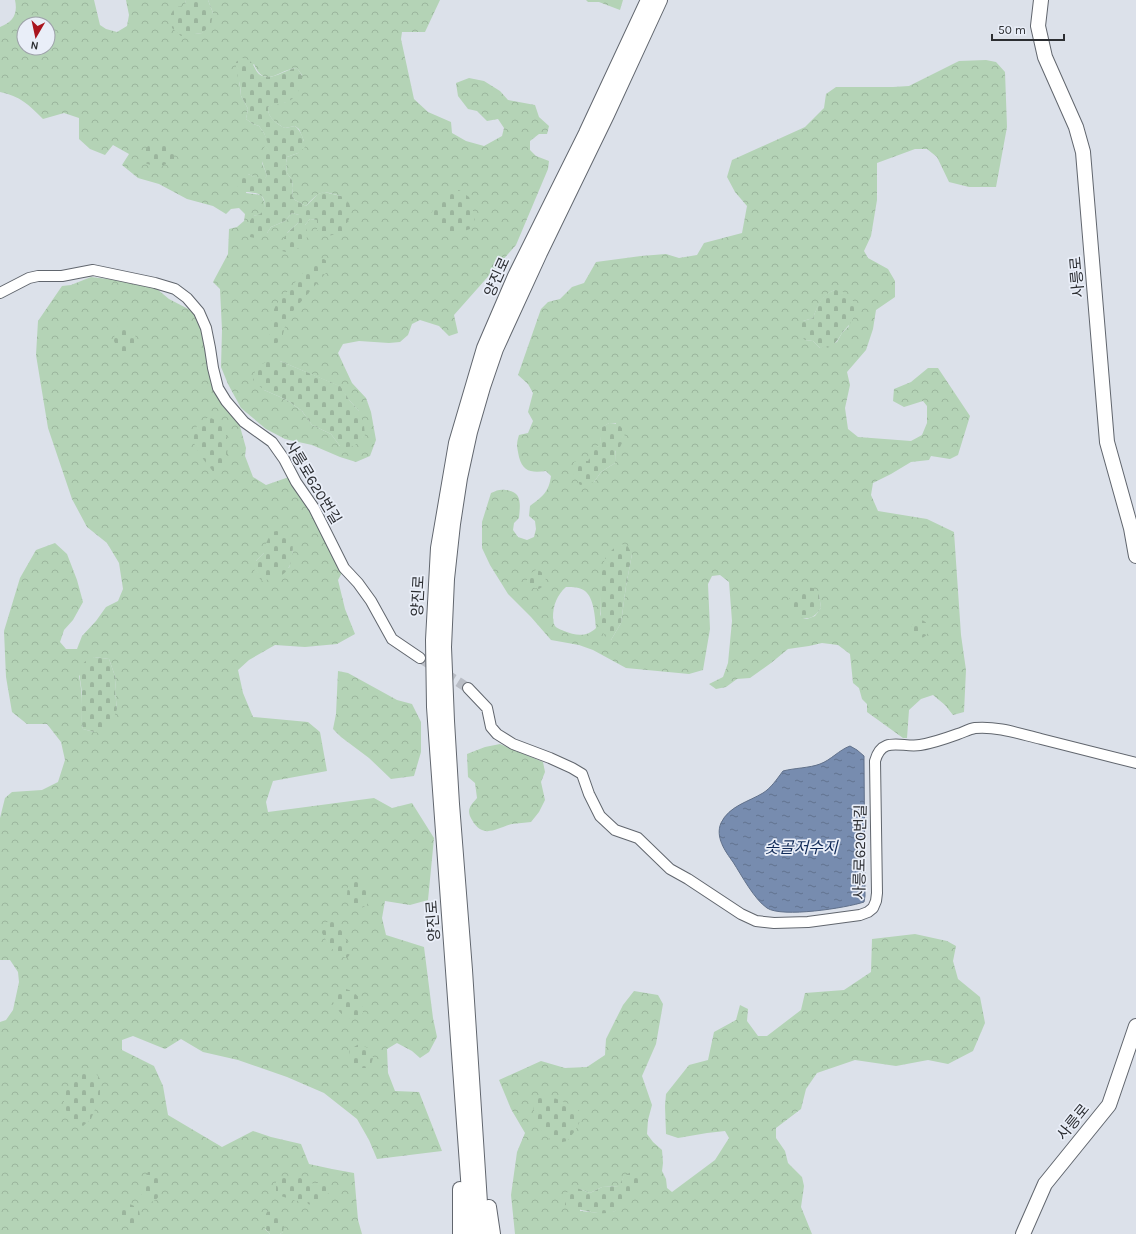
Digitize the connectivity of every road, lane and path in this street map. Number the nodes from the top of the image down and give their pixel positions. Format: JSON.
{"nodes":[{"id":1,"x":648,"y":0,"type":"edge"},
{"id":2,"x":660,"y":0,"type":"edge"},
{"id":3,"x":1041,"y":0,"type":"edge"},
{"id":4,"x":0,"y":293,"type":"edge"},
{"id":5,"x":1136,"y":556,"type":"edge"},
{"id":6,"x":420,"y":658,"type":"tunnel mouth"},
{"id":7,"x":468,"y":688,"type":"tunnel mouth"},
{"id":8,"x":1136,"y":763,"type":"edge"},
{"id":9,"x":1136,"y":1026,"type":"edge"},
{"id":10,"x":461,"y":1086,"type":"junction"},
{"id":11,"x":474,"y":1107,"type":"junction"},
{"id":12,"x":460,"y":1234,"type":"edge"},
{"id":13,"x":472,"y":1234,"type":"edge"},
{"id":14,"x":482,"y":1234,"type":"edge"},
{"id":15,"x":493,"y":1234,"type":"edge"},
{"id":16,"x":1023,"y":1234,"type":"edge"}],
"edges":[{"from":1,"to":10,"type":"main road","name":"양진로"},
{"from":2,"to":11,"type":"main road","name":"양진로"},
{"from":3,"to":5,"type":"main road","name":"사릉로"},
{"from":4,"to":6,"type":"street","name":"사릉로620번길"},
{"from":7,"to":8,"type":"street","name":"사릉로620번길"},
{"from":9,"to":16,"type":"main road","name":"사릉로"},
{"from":10,"to":12,"type":"main road"},
{"from":10,"to":13,"type":"main road","name":"양진로"},
{"from":11,"to":14,"type":"main road","name":"양진로"},
{"from":11,"to":15,"type":"main road"}]}
